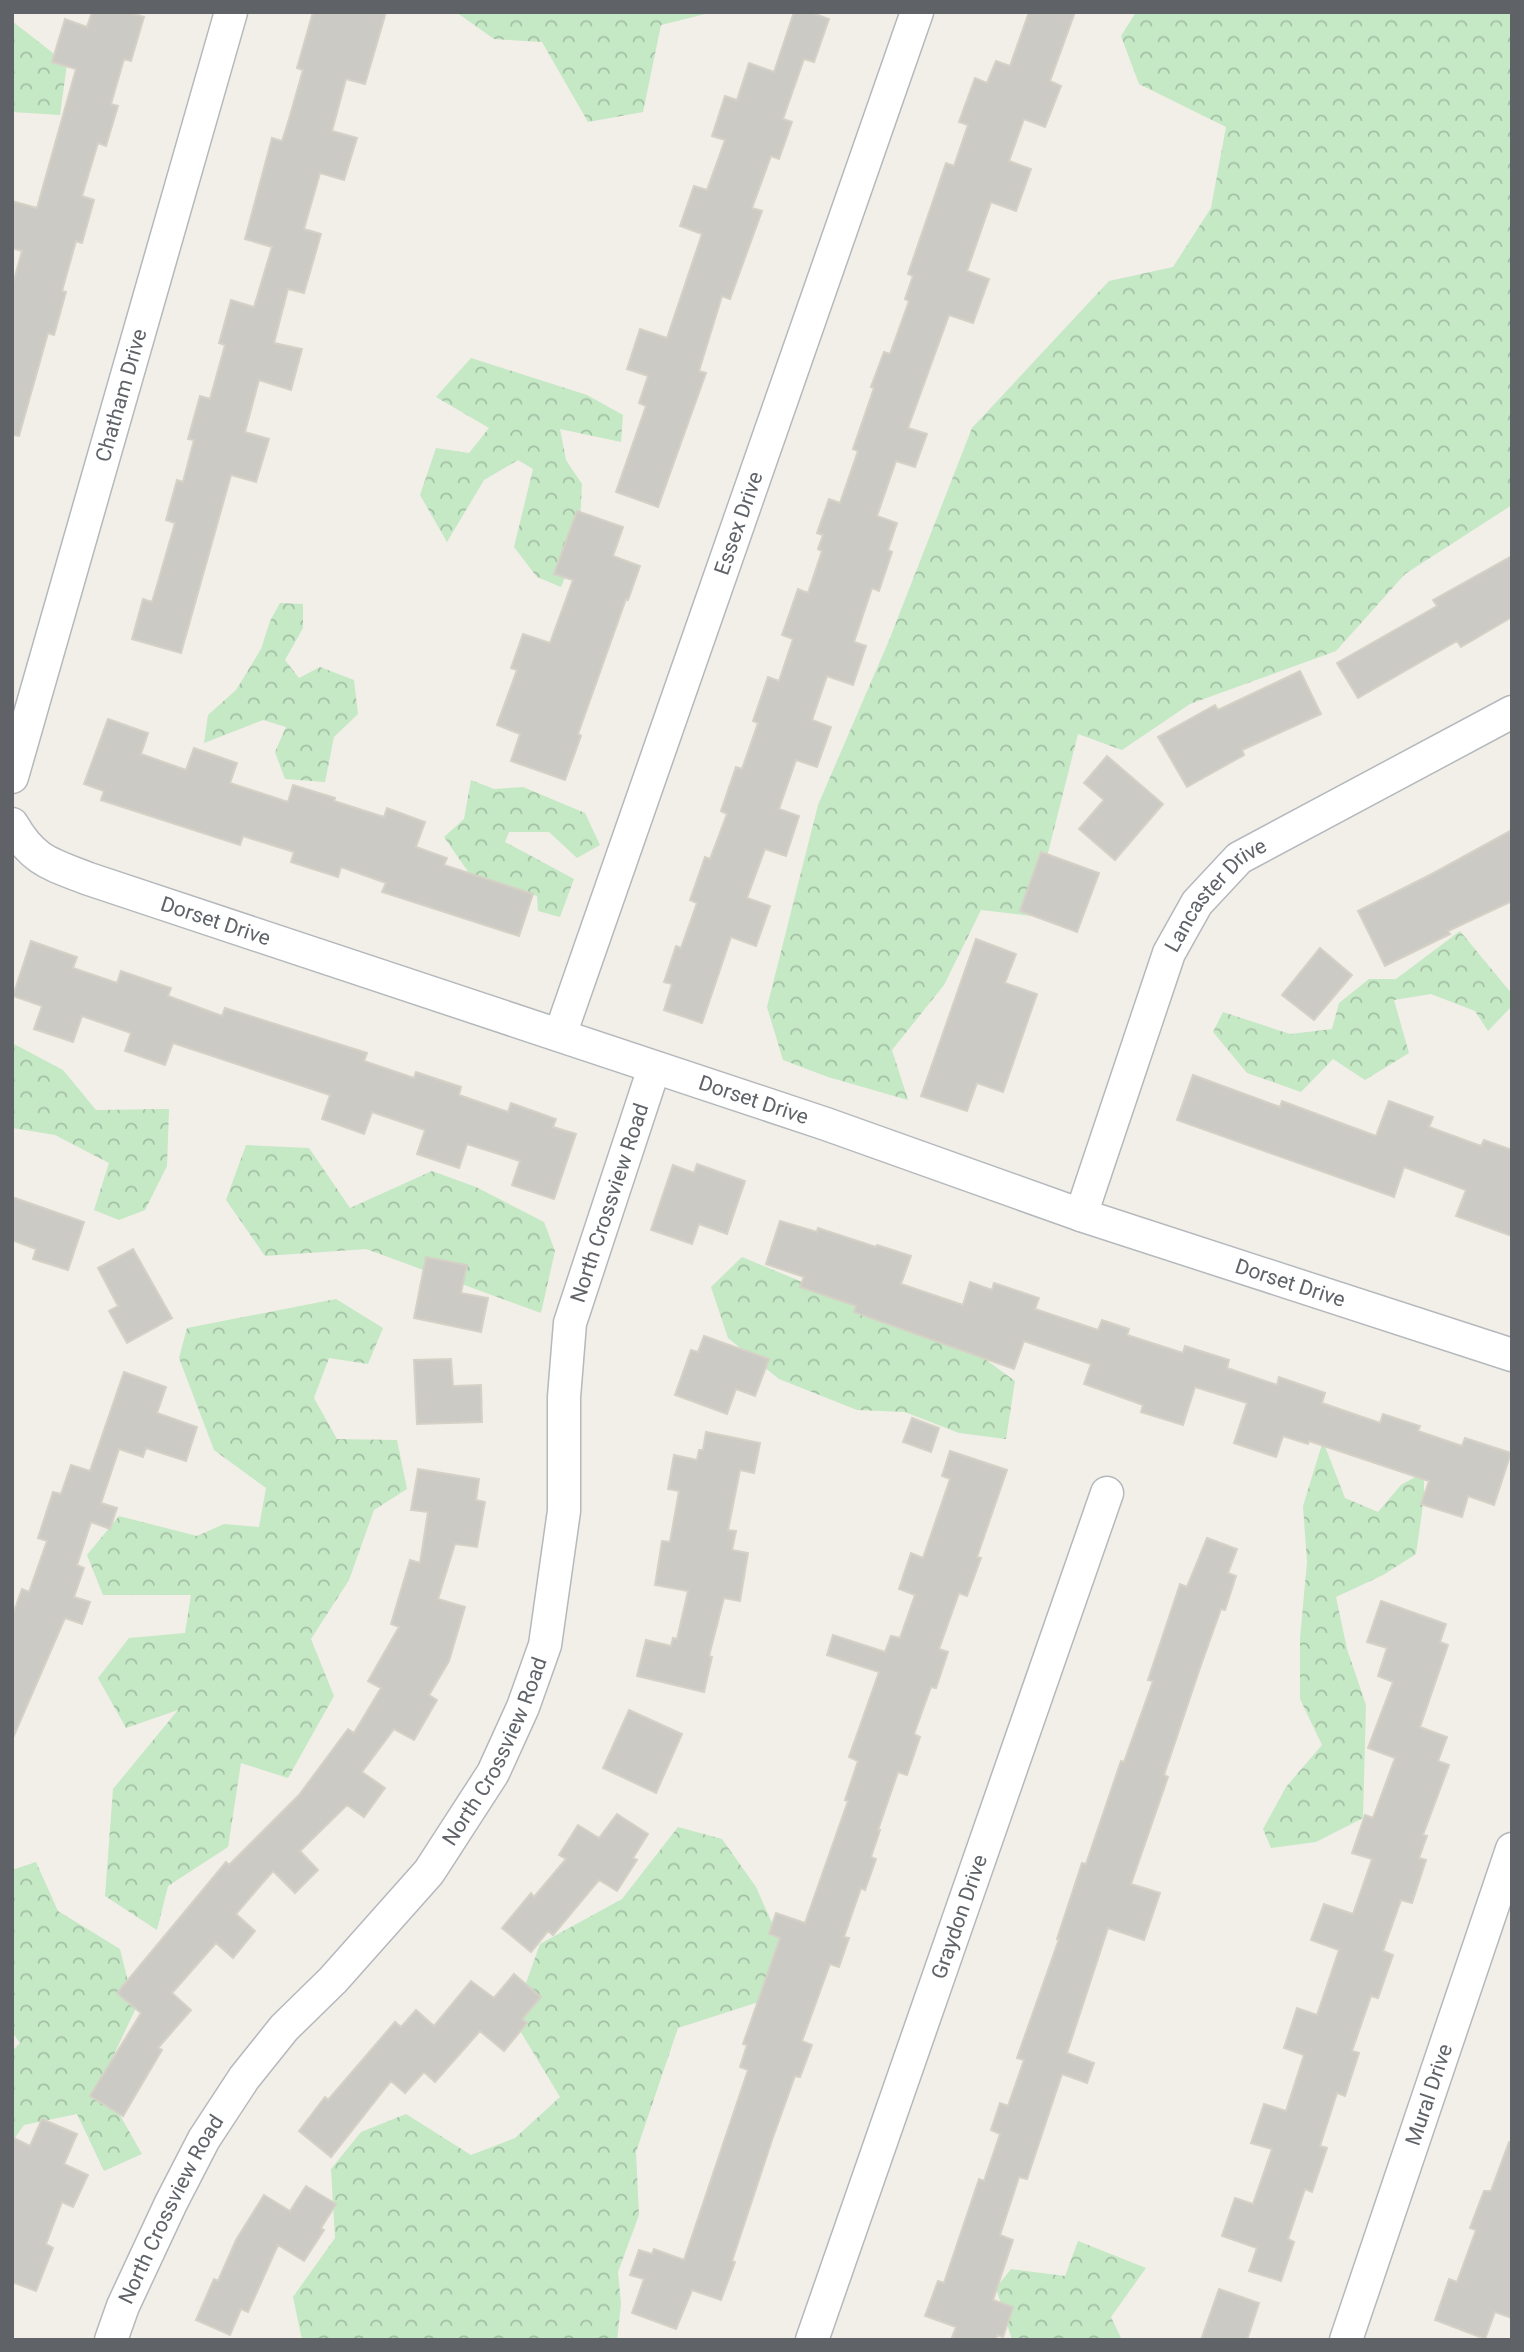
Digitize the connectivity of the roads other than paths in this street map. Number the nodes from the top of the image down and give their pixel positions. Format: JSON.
{"nodes":[{"id":1,"x":231,"y":12,"type":"edge"},
{"id":2,"x":917,"y":12,"type":"edge"},
{"id":3,"x":1512,"y":712,"type":"edge"},
{"id":4,"x":12,"y":776,"type":"edge"},
{"id":5,"x":12,"y":824,"type":"edge"},
{"id":6,"x":560,"y":1035,"type":"junction"},
{"id":7,"x":654,"y":1068,"type":"junction"},
{"id":8,"x":1081,"y":1215,"type":"junction"},
{"id":9,"x":1512,"y":1355,"type":"edge"},
{"id":10,"x":1107,"y":1493,"type":"dead end"},
{"id":11,"x":1512,"y":1849,"type":"edge"},
{"id":12,"x":111,"y":2340,"type":"edge"},
{"id":13,"x":812,"y":2340,"type":"edge"},
{"id":14,"x":1346,"y":2340,"type":"edge"}],
"edges":[{"from":1,"to":4,"type":"street","name":"Chatham Drive"},
{"from":2,"to":6,"type":"street","name":"Essex Drive"},
{"from":3,"to":8,"type":"street","name":"Lancaster Drive"},
{"from":5,"to":6,"type":"street","name":"Dorset Drive"},
{"from":6,"to":7,"type":"street","name":"Dorset Drive"},
{"from":7,"to":8,"type":"street","name":"Dorset Drive"},
{"from":7,"to":12,"type":"street","name":"North Crossview Road"},
{"from":8,"to":9,"type":"street","name":"Dorset Drive"},
{"from":10,"to":13,"type":"street","name":"Graydon Drive"},
{"from":11,"to":14,"type":"street","name":"Mural Drive"}]}
